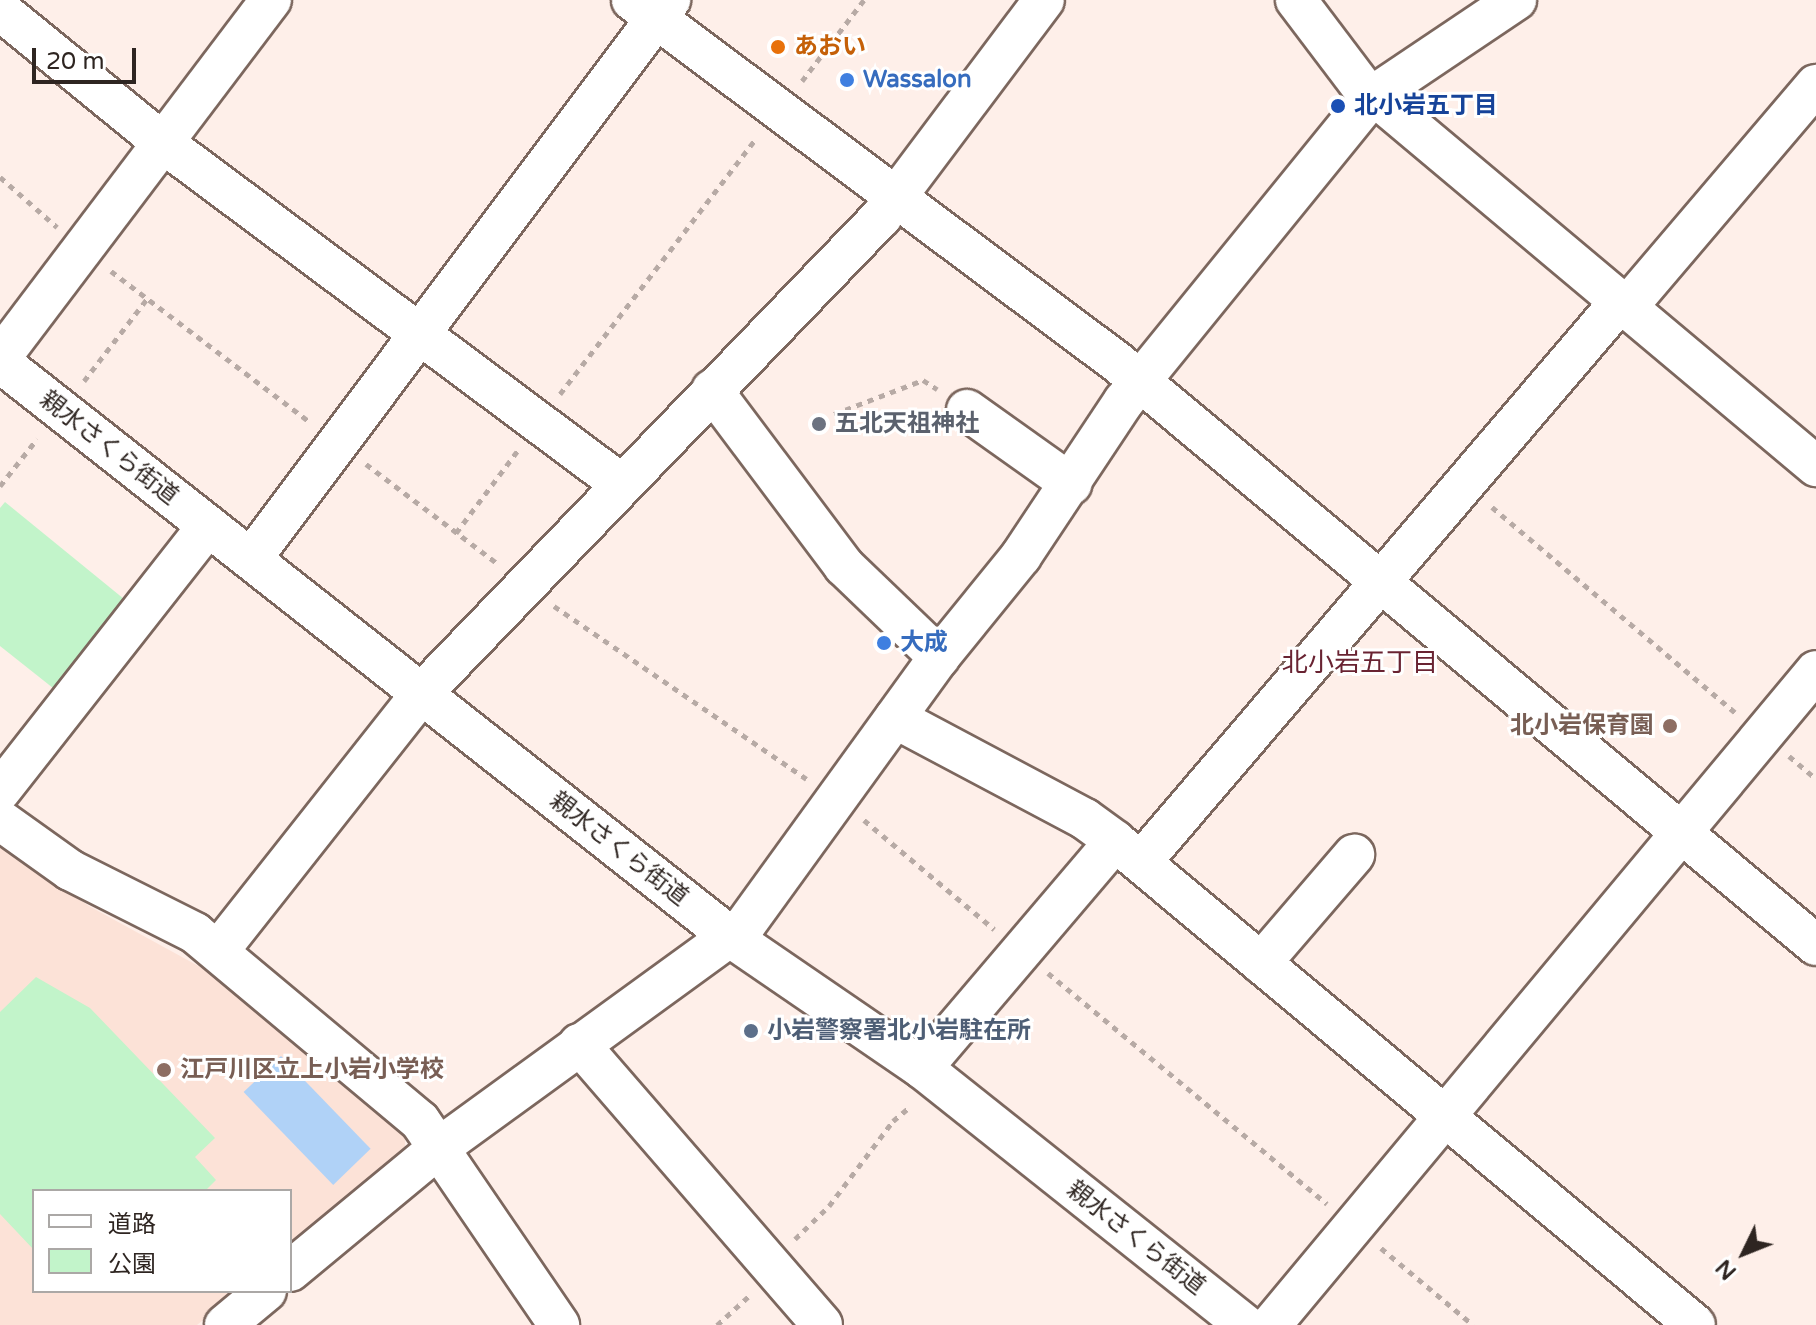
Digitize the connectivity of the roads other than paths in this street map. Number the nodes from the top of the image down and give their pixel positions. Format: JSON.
{"nodes":[{"id":1,"x":271,"y":0,"type":"edge"},
{"id":2,"x":1044,"y":0,"type":"edge"},
{"id":3,"x":1296,"y":0,"type":"edge"},
{"id":4,"x":1516,"y":0,"type":"edge"},
{"id":5,"x":653,"y":6,"type":"edge"},
{"id":6,"x":0,"y":10,"type":"edge"},
{"id":7,"x":1816,"y":85,"type":"edge"},
{"id":8,"x":1373,"y":97,"type":"junction"},
{"id":9,"x":162,"y":142,"type":"junction"},
{"id":10,"x":896,"y":198,"type":"junction"},
{"id":11,"x":1623,"y":305,"type":"junction"},
{"id":12,"x":418,"y":332,"type":"junction"},
{"id":13,"x":0,"y":360,"type":"edge"},
{"id":14,"x":1140,"y":382,"type":"junction"},
{"id":15,"x":712,"y":390,"type":"junction"},
{"id":16,"x":967,"y":410,"type":"road end"},
{"id":17,"x":1816,"y":466,"type":"edge"},
{"id":18,"x":621,"y":484,"type":"junction"},
{"id":19,"x":1071,"y":484,"type":"junction"},
{"id":20,"x":208,"y":526,"type":"junction"},
{"id":21,"x":251,"y":559,"type":"junction"},
{"id":22,"x":1381,"y":582,"type":"junction"},
{"id":23,"x":939,"y":657,"type":"junction"},
{"id":24,"x":1816,"y":671,"type":"edge"},
{"id":25,"x":421,"y":694,"type":"junction"},
{"id":26,"x":895,"y":718,"type":"junction"},
{"id":27,"x":0,"y":791,"type":"edge"},
{"id":28,"x":0,"y":820,"type":"edge"},
{"id":29,"x":1681,"y":832,"type":"junction"},
{"id":30,"x":1128,"y":851,"type":"junction"},
{"id":31,"x":1354,"y":855,"type":"dead end"},
{"id":32,"x":732,"y":938,"type":"junction"},
{"id":33,"x":1816,"y":945,"type":"edge"},
{"id":34,"x":219,"y":950,"type":"junction"},
{"id":35,"x":1261,"y":963,"type":"junction"},
{"id":36,"x":579,"y":1044,"type":"junction"},
{"id":37,"x":920,"y":1084,"type":"junction"},
{"id":38,"x":1445,"y":1115,"type":"junction"},
{"id":39,"x":440,"y":1147,"type":"junction"},
{"id":40,"x":292,"y":1269,"type":"edge"},
{"id":41,"x":559,"y":1325,"type":"edge"},
{"id":42,"x":822,"y":1325,"type":"edge"},
{"id":43,"x":1245,"y":1325,"type":"edge"},
{"id":44,"x":1271,"y":1325,"type":"edge"},
{"id":45,"x":1695,"y":1325,"type":"edge"}],
"edges":[{"from":1,"to":9,"type":"street"},
{"from":2,"to":10,"type":"street"},
{"from":3,"to":8,"type":"street"},
{"from":4,"to":8,"type":"street"},
{"from":5,"to":10,"type":"street"},
{"from":5,"to":12,"type":"street"},
{"from":6,"to":9,"type":"street"},
{"from":7,"to":11,"type":"street"},
{"from":8,"to":11,"type":"street"},
{"from":8,"to":14,"type":"street"},
{"from":9,"to":12,"type":"street"},
{"from":9,"to":13,"type":"street"},
{"from":10,"to":14,"type":"street"},
{"from":10,"to":15,"type":"street"},
{"from":11,"to":17,"type":"street"},
{"from":11,"to":22,"type":"street"},
{"from":12,"to":18,"type":"street"},
{"from":12,"to":21,"type":"street"},
{"from":13,"to":20,"type":"street","name":"親水さくら街道"},
{"from":14,"to":19,"type":"street"},
{"from":14,"to":22,"type":"street"},
{"from":15,"to":18,"type":"street"},
{"from":15,"to":23,"type":"street"},
{"from":16,"to":19,"type":"street"},
{"from":18,"to":25,"type":"street"},
{"from":19,"to":23,"type":"street"},
{"from":20,"to":21,"type":"street","name":"親水さくら街道"},
{"from":20,"to":27,"type":"street"},
{"from":21,"to":25,"type":"street","name":"親水さくら街道"},
{"from":22,"to":29,"type":"street"},
{"from":22,"to":30,"type":"street"},
{"from":23,"to":26,"type":"street"},
{"from":24,"to":29,"type":"street"},
{"from":25,"to":32,"type":"street","name":"親水さくら街道"},
{"from":25,"to":34,"type":"street"},
{"from":26,"to":30,"type":"street"},
{"from":26,"to":32,"type":"street"},
{"from":28,"to":34,"type":"street"},
{"from":29,"to":33,"type":"street"},
{"from":29,"to":38,"type":"street"},
{"from":30,"to":35,"type":"street"},
{"from":30,"to":37,"type":"street"},
{"from":31,"to":35,"type":"street"},
{"from":32,"to":36,"type":"street"},
{"from":32,"to":37,"type":"street","name":"親水さくら街道"},
{"from":34,"to":39,"type":"street"},
{"from":35,"to":38,"type":"street"},
{"from":36,"to":39,"type":"street"},
{"from":36,"to":42,"type":"street"},
{"from":37,"to":43,"type":"street","name":"親水さくら街道"},
{"from":38,"to":44,"type":"street"},
{"from":38,"to":45,"type":"street"},
{"from":39,"to":40,"type":"street"},
{"from":39,"to":41,"type":"street"}]}
